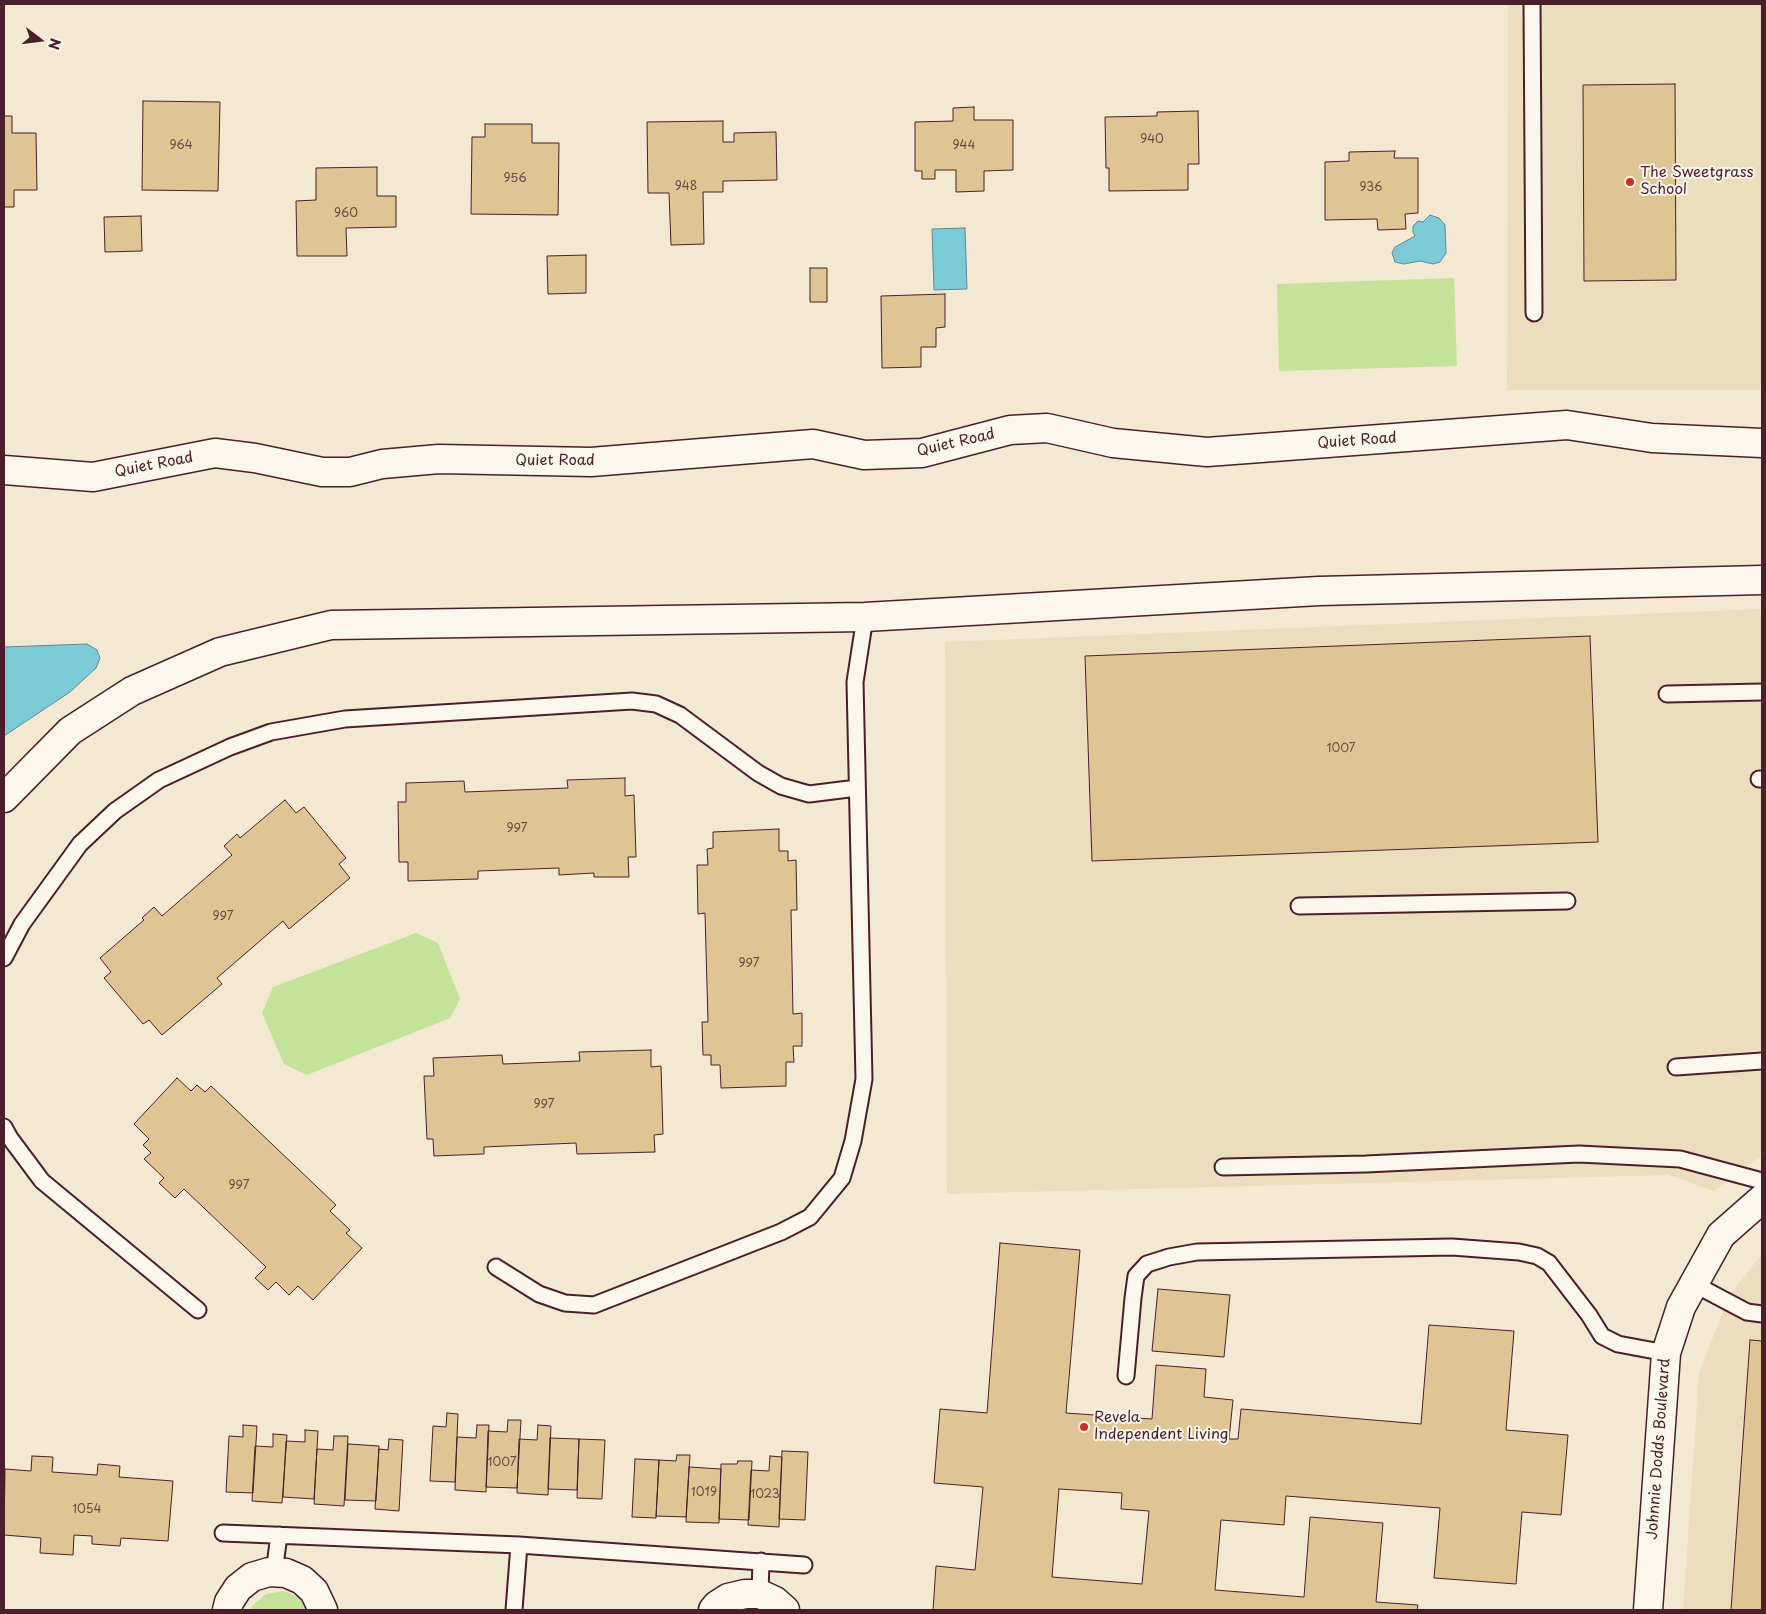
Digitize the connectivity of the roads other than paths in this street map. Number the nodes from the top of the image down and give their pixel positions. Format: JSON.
{"nodes":[{"id":1,"x":1532,"y":4,"type":"edge"},
{"id":2,"x":1534,"y":312,"type":"dead end"},
{"id":3,"x":1762,"y":443,"type":"edge"},
{"id":4,"x":4,"y":470,"type":"edge"},
{"id":5,"x":1762,"y":580,"type":"edge"},
{"id":6,"x":865,"y":617,"type":"junction"},
{"id":7,"x":1762,"y":692,"type":"edge"},
{"id":8,"x":1667,"y":694,"type":"dead end"},
{"id":9,"x":857,"y":788,"type":"junction"},
{"id":10,"x":4,"y":798,"type":"edge"},
{"id":11,"x":1567,"y":901,"type":"dead end"},
{"id":12,"x":1299,"y":906,"type":"dead end"},
{"id":13,"x":4,"y":958,"type":"edge"},
{"id":14,"x":1762,"y":1061,"type":"edge"},
{"id":15,"x":1676,"y":1068,"type":"dead end"},
{"id":16,"x":4,"y":1127,"type":"edge"},
{"id":17,"x":1223,"y":1167,"type":"dead end"},
{"id":18,"x":1762,"y":1181,"type":"edge"},
{"id":19,"x":1762,"y":1199,"type":"edge"},
{"id":20,"x":496,"y":1267,"type":"dead end"},
{"id":21,"x":1694,"y":1284,"type":"junction"},
{"id":22,"x":198,"y":1310,"type":"dead end"},
{"id":23,"x":1762,"y":1314,"type":"edge"},
{"id":24,"x":1666,"y":1353,"type":"junction"},
{"id":25,"x":1126,"y":1376,"type":"dead end"},
{"id":26,"x":223,"y":1533,"type":"dead end"},
{"id":27,"x":279,"y":1535,"type":"junction"},
{"id":28,"x":519,"y":1545,"type":"junction"},
{"id":29,"x":761,"y":1561,"type":"junction"},
{"id":30,"x":804,"y":1564,"type":"dead end"},
{"id":31,"x":274,"y":1573,"type":"junction"},
{"id":32,"x":760,"y":1594,"type":"junction"},
{"id":33,"x":227,"y":1610,"type":"edge"},
{"id":34,"x":323,"y":1610,"type":"edge"},
{"id":35,"x":514,"y":1610,"type":"edge"},
{"id":36,"x":713,"y":1610,"type":"edge"},
{"id":37,"x":786,"y":1610,"type":"edge"},
{"id":38,"x":1648,"y":1610,"type":"edge"}],
"edges":[{"from":1,"to":2,"type":"lane"},
{"from":3,"to":4,"type":"street","name":"Quiet Road"},
{"from":5,"to":6,"type":"street"},
{"from":6,"to":9,"type":"lane"},
{"from":6,"to":10,"type":"street"},
{"from":7,"to":8,"type":"lane"},
{"from":9,"to":13,"type":"lane"},
{"from":9,"to":20,"type":"lane"},
{"from":11,"to":12,"type":"lane"},
{"from":14,"to":15,"type":"lane"},
{"from":16,"to":22,"type":"lane"},
{"from":17,"to":18,"type":"lane"},
{"from":19,"to":21,"type":"street","name":"Johnnie Dodds Boulevard"},
{"from":21,"to":23,"type":"lane"},
{"from":21,"to":24,"type":"street","name":"Johnnie Dodds Boulevard"},
{"from":24,"to":25,"type":"lane"},
{"from":24,"to":38,"type":"street","name":"Johnnie Dodds Boulevard"},
{"from":26,"to":27,"type":"lane"},
{"from":27,"to":28,"type":"lane"},
{"from":27,"to":31,"type":"lane"},
{"from":28,"to":29,"type":"lane"},
{"from":28,"to":35,"type":"lane"},
{"from":29,"to":30,"type":"lane"},
{"from":29,"to":32,"type":"lane"},
{"from":31,"to":33,"type":"street"},
{"from":31,"to":34,"type":"street"},
{"from":32,"to":36,"type":"street"},
{"from":32,"to":37,"type":"street"}]}
